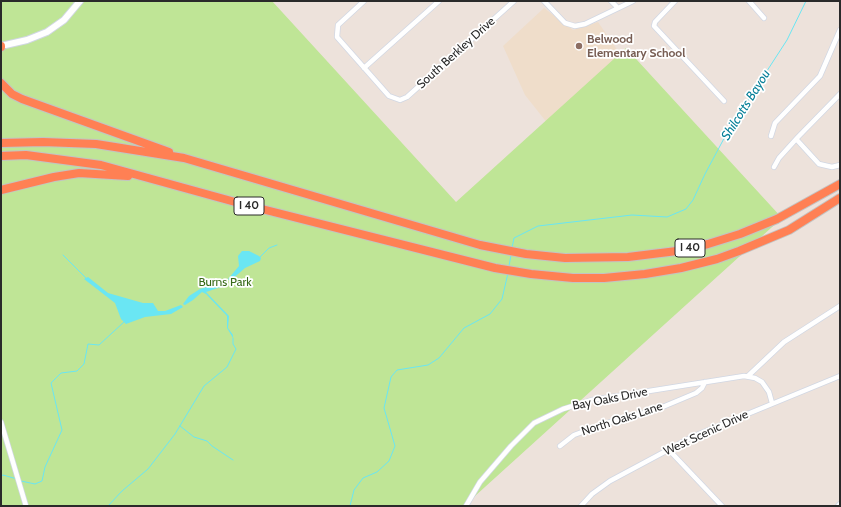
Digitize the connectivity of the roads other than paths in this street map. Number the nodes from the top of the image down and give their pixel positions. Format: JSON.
{"nodes":[{"id":1,"x":80,"y":1,"type":"edge"},
{"id":2,"x":364,"y":1,"type":"edge"},
{"id":3,"x":439,"y":1,"type":"edge"},
{"id":4,"x":514,"y":1,"type":"edge"},
{"id":5,"x":544,"y":1,"type":"edge"},
{"id":6,"x":611,"y":1,"type":"edge"},
{"id":7,"x":633,"y":1,"type":"edge"},
{"id":8,"x":675,"y":1,"type":"edge"},
{"id":9,"x":749,"y":1,"type":"edge"},
{"id":10,"x":618,"y":8,"type":"junction"},
{"id":11,"x":764,"y":18,"type":"dead end"},
{"id":12,"x":840,"y":30,"type":"edge"},
{"id":13,"x":1,"y":46,"type":"edge"},
{"id":14,"x":364,"y":68,"type":"junction"},
{"id":15,"x":1,"y":83,"type":"edge"},
{"id":16,"x":840,"y":94,"type":"edge"},
{"id":17,"x":724,"y":102,"type":"dead end"},
{"id":18,"x":771,"y":136,"type":"dead end"},
{"id":19,"x":797,"y":140,"type":"junction"},
{"id":20,"x":1,"y":143,"type":"edge"},
{"id":21,"x":1,"y":156,"type":"edge"},
{"id":22,"x":184,"y":158,"type":"junction"},
{"id":23,"x":840,"y":165,"type":"edge"},
{"id":24,"x":774,"y":168,"type":"dead end"},
{"id":25,"x":143,"y":176,"type":"junction"},
{"id":26,"x":840,"y":184,"type":"edge"},
{"id":27,"x":1,"y":190,"type":"edge"},
{"id":28,"x":840,"y":198,"type":"edge"},
{"id":29,"x":840,"y":306,"type":"edge"},
{"id":30,"x":748,"y":376,"type":"junction"},
{"id":31,"x":840,"y":376,"type":"edge"},
{"id":32,"x":705,"y":382,"type":"junction"},
{"id":33,"x":772,"y":403,"type":"junction"},
{"id":34,"x":1,"y":422,"type":"edge"},
{"id":35,"x":560,"y":446,"type":"dead end"},
{"id":36,"x":669,"y":450,"type":"junction"},
{"id":37,"x":26,"y":506,"type":"edge"},
{"id":38,"x":466,"y":506,"type":"edge"},
{"id":39,"x":580,"y":506,"type":"edge"},
{"id":40,"x":722,"y":506,"type":"edge"}],
"edges":[{"from":1,"to":13,"type":"street"},
{"from":2,"to":14,"type":"street"},
{"from":3,"to":14,"type":"street"},
{"from":4,"to":14,"type":"street","name":"South Berkley Drive"},
{"from":5,"to":10,"type":"street"},
{"from":6,"to":10,"type":"street"},
{"from":7,"to":10,"type":"street"},
{"from":8,"to":17,"type":"street"},
{"from":9,"to":11,"type":"street"},
{"from":12,"to":18,"type":"street"},
{"from":15,"to":22,"type":"highway"},
{"from":16,"to":19,"type":"street"},
{"from":19,"to":23,"type":"street"},
{"from":19,"to":24,"type":"street"},
{"from":20,"to":22,"type":"highway","number":"I 40"},
{"from":21,"to":25,"type":"highway","number":"I 40"},
{"from":22,"to":26,"type":"highway","number":"I 40"},
{"from":25,"to":27,"type":"highway"},
{"from":25,"to":28,"type":"highway","number":"I 40"},
{"from":29,"to":30,"type":"street"},
{"from":30,"to":32,"type":"street","name":"Bay Oaks Drive"},
{"from":30,"to":33,"type":"street"},
{"from":31,"to":33,"type":"street","name":"West Scenic Drive"},
{"from":32,"to":35,"type":"street","name":"North Oaks Lane"},
{"from":32,"to":38,"type":"street","name":"Bay Oaks Drive"},
{"from":33,"to":36,"type":"street","name":"West Scenic Drive"},
{"from":34,"to":37,"type":"street"},
{"from":36,"to":39,"type":"street","name":"West Scenic Drive"},
{"from":36,"to":40,"type":"street"}]}
